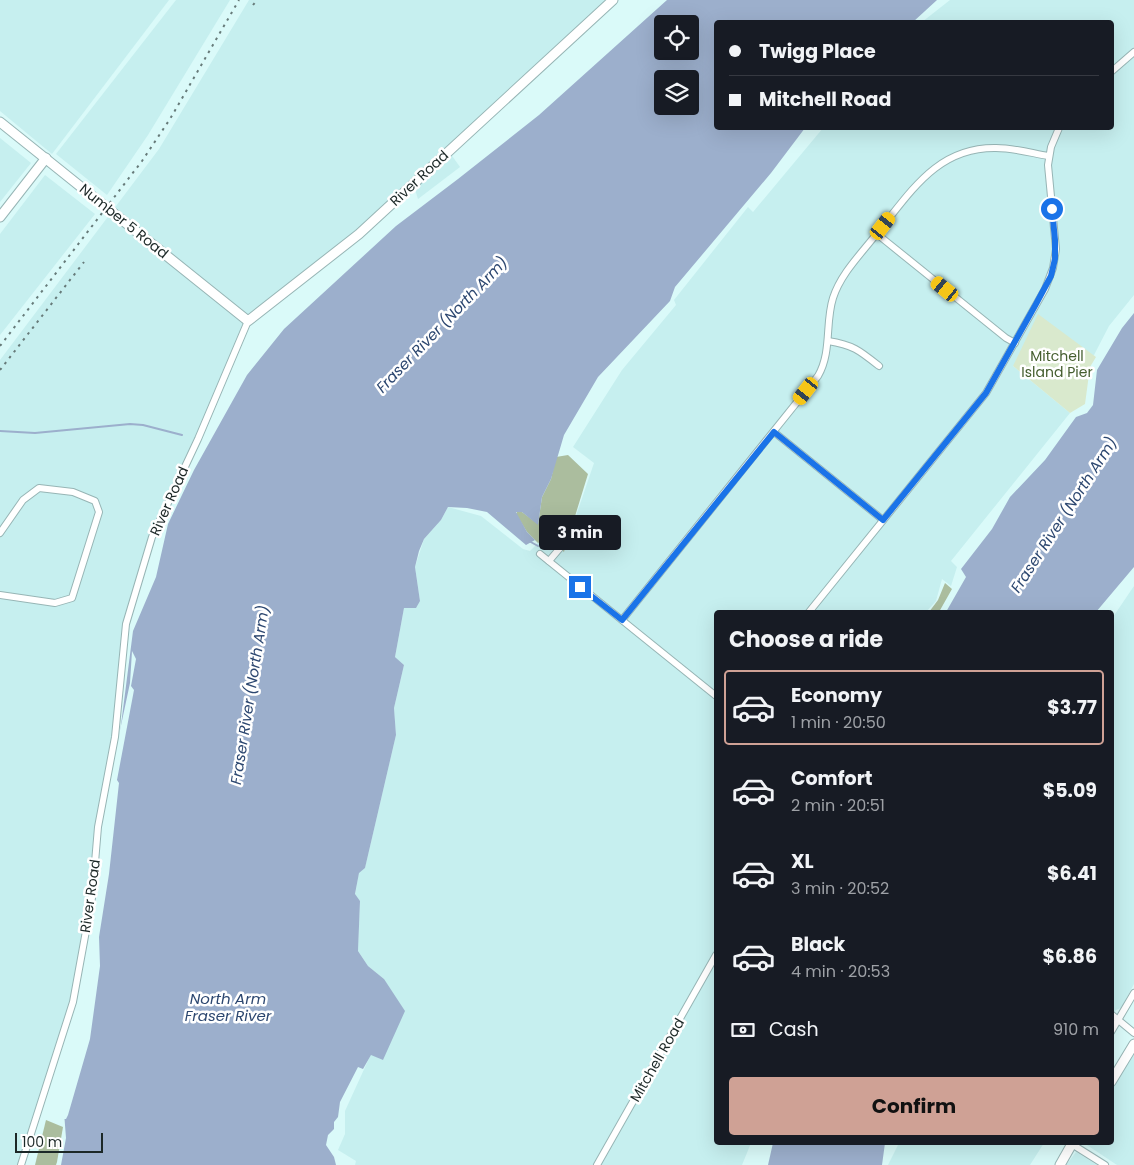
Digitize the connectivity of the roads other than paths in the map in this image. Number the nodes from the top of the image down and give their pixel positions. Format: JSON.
{"nodes":[{"id":1,"x":613,"y":0,"type":"edge"},
{"id":2,"x":1134,"y":52,"type":"edge"},
{"id":3,"x":1114,"y":69,"type":"edge"},
{"id":4,"x":0,"y":122,"type":"edge"},
{"id":5,"x":1058,"y":130,"type":"edge"},
{"id":6,"x":1048,"y":156,"type":"junction"},
{"id":7,"x":46,"y":158,"type":"junction"},
{"id":8,"x":0,"y":217,"type":"edge"},
{"id":9,"x":876,"y":234,"type":"junction"},
{"id":10,"x":248,"y":321,"type":"junction"},
{"id":11,"x":828,"y":341,"type":"junction"},
{"id":12,"x":1015,"y":343,"type":"junction"},
{"id":13,"x":879,"y":366,"type":"dead end"},
{"id":14,"x":774,"y":432,"type":"junction"},
{"id":15,"x":883,"y":520,"type":"junction"},
{"id":16,"x":0,"y":533,"type":"edge"},
{"id":17,"x":560,"y":548,"type":"dead end"},
{"id":18,"x":540,"y":554,"type":"dead end"},
{"id":19,"x":549,"y":562,"type":"junction"},
{"id":20,"x":0,"y":595,"type":"edge"},
{"id":21,"x":811,"y":610,"type":"edge"},
{"id":22,"x":622,"y":620,"type":"junction"},
{"id":23,"x":714,"y":694,"type":"edge"},
{"id":24,"x":714,"y":959,"type":"edge"},
{"id":25,"x":1134,"y":993,"type":"edge"},
{"id":26,"x":1114,"y":1017,"type":"edge"},
{"id":27,"x":1118,"y":1020,"type":"junction"},
{"id":28,"x":1114,"y":1027,"type":"edge"},
{"id":29,"x":1134,"y":1033,"type":"edge"},
{"id":30,"x":1134,"y":1044,"type":"edge"},
{"id":31,"x":1114,"y":1077,"type":"edge"},
{"id":32,"x":1071,"y":1145,"type":"edge"},
{"id":33,"x":1075,"y":1145,"type":"edge"},
{"id":34,"x":22,"y":1165,"type":"edge"},
{"id":35,"x":597,"y":1165,"type":"edge"},
{"id":36,"x":1060,"y":1165,"type":"edge"},
{"id":37,"x":1105,"y":1165,"type":"edge"}],
"edges":[{"from":1,"to":10,"type":"street","name":"River Road"},
{"from":2,"to":3,"type":"street"},
{"from":4,"to":7,"type":"street","name":"Number 5 Road"},
{"from":5,"to":6,"type":"street"},
{"from":6,"to":9,"type":"street"},
{"from":6,"to":12,"type":"street"},
{"from":7,"to":8,"type":"street"},
{"from":7,"to":10,"type":"street","name":"Number 5 Road"},
{"from":9,"to":11,"type":"street"},
{"from":9,"to":12,"type":"street"},
{"from":10,"to":34,"type":"street","name":"River Road"},
{"from":11,"to":13,"type":"street"},
{"from":11,"to":14,"type":"street"},
{"from":12,"to":15,"type":"street"},
{"from":14,"to":15,"type":"street"},
{"from":14,"to":22,"type":"street"},
{"from":15,"to":21,"type":"street"},
{"from":16,"to":20,"type":"street"},
{"from":17,"to":19,"type":"street"},
{"from":18,"to":19,"type":"street"},
{"from":19,"to":22,"type":"street"},
{"from":22,"to":23,"type":"street"},
{"from":24,"to":35,"type":"street","name":"Mitchell Road"},
{"from":25,"to":27,"type":"street"},
{"from":26,"to":27,"type":"street"},
{"from":27,"to":28,"type":"street"},
{"from":27,"to":29,"type":"street"},
{"from":30,"to":31,"type":"street"},
{"from":32,"to":36,"type":"street"},
{"from":33,"to":37,"type":"street"}]}
